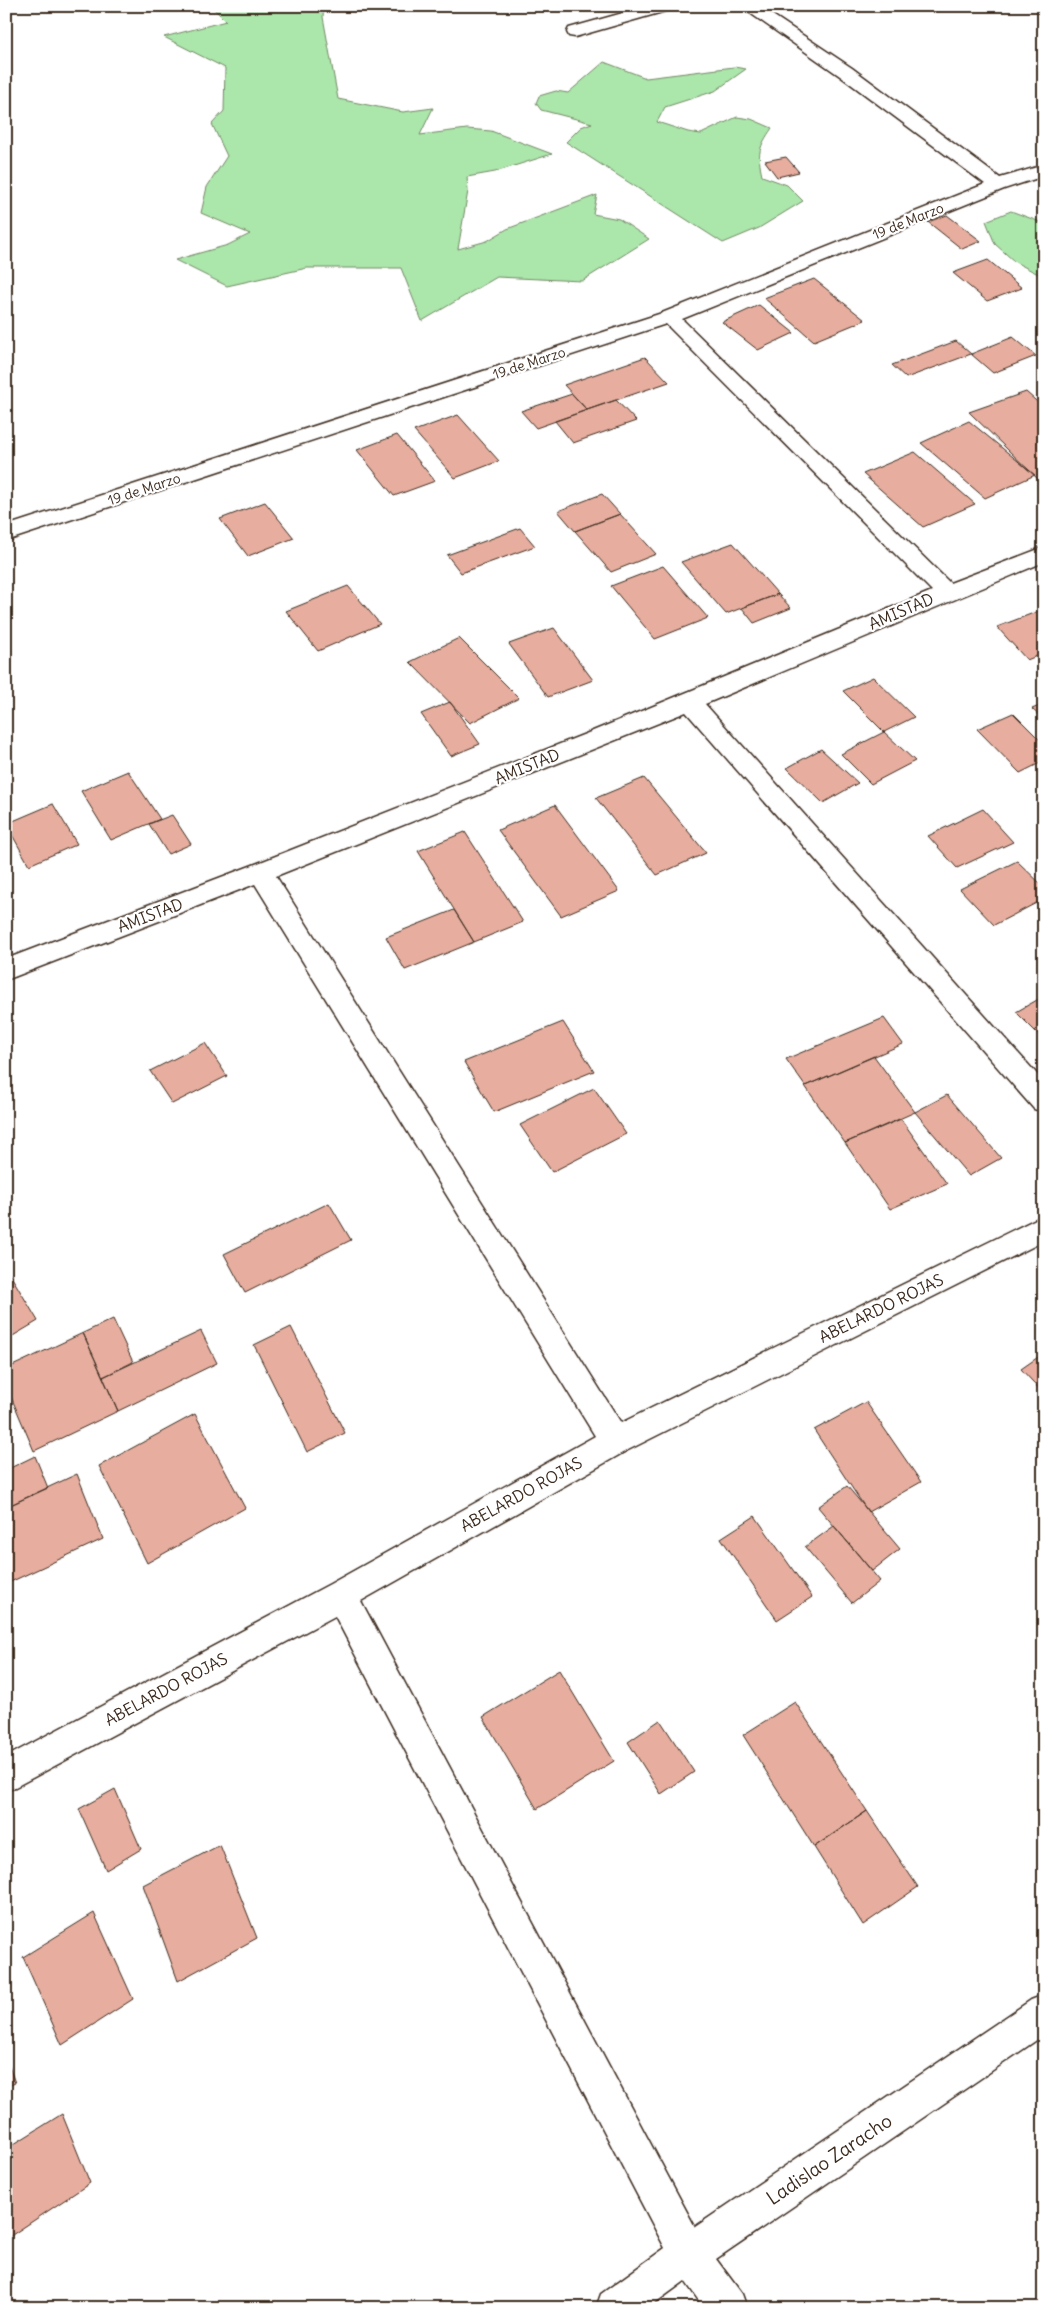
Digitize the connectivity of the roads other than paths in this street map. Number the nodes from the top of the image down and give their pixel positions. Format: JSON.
{"nodes":[{"id":1,"x":667,"y":6,"type":"edge"},
{"id":2,"x":748,"y":6,"type":"edge"},
{"id":3,"x":575,"y":32,"type":"dead end"},
{"id":4,"x":1044,"y":170,"type":"edge"},
{"id":5,"x":998,"y":185,"type":"junction"},
{"id":6,"x":669,"y":317,"type":"junction"},
{"id":7,"x":6,"y":534,"type":"edge"},
{"id":8,"x":1044,"y":554,"type":"edge"},
{"id":9,"x":946,"y":592,"type":"junction"},
{"id":10,"x":689,"y":702,"type":"junction"},
{"id":11,"x":260,"y":873,"type":"junction"},
{"id":12,"x":6,"y":970,"type":"edge"},
{"id":13,"x":1044,"y":1101,"type":"edge"},
{"id":14,"x":1044,"y":1227,"type":"edge"},
{"id":15,"x":615,"y":1441,"type":"junction"},
{"id":16,"x":341,"y":1595,"type":"junction"},
{"id":17,"x":6,"y":1775,"type":"edge"},
{"id":18,"x":1044,"y":2013,"type":"edge"},
{"id":19,"x":689,"y":2254,"type":"junction"},
{"id":20,"x":615,"y":2308,"type":"edge"},
{"id":21,"x":728,"y":2308,"type":"edge"}],
"edges":[{"from":1,"to":3,"type":"street"},
{"from":2,"to":5,"type":"street"},
{"from":4,"to":5,"type":"street","name":"19 de Marzo"},
{"from":5,"to":6,"type":"street","name":"19 de Marzo"},
{"from":6,"to":7,"type":"street","name":"19 de Marzo"},
{"from":6,"to":9,"type":"street"},
{"from":8,"to":9,"type":"street","name":"AMISTAD"},
{"from":9,"to":10,"type":"street","name":"AMISTAD"},
{"from":10,"to":11,"type":"street","name":"AMISTAD"},
{"from":10,"to":13,"type":"street"},
{"from":11,"to":12,"type":"street","name":"AMISTAD"},
{"from":11,"to":15,"type":"street"},
{"from":14,"to":15,"type":"street","name":"ABELARDO ROJAS"},
{"from":15,"to":16,"type":"street","name":"ABELARDO ROJAS"},
{"from":16,"to":17,"type":"street","name":"ABELARDO ROJAS"},
{"from":16,"to":19,"type":"street"},
{"from":18,"to":19,"type":"street","name":"Ladislao Zaracho"},
{"from":19,"to":20,"type":"street","name":"Ladislao Zaracho"},
{"from":19,"to":21,"type":"street"}]}
